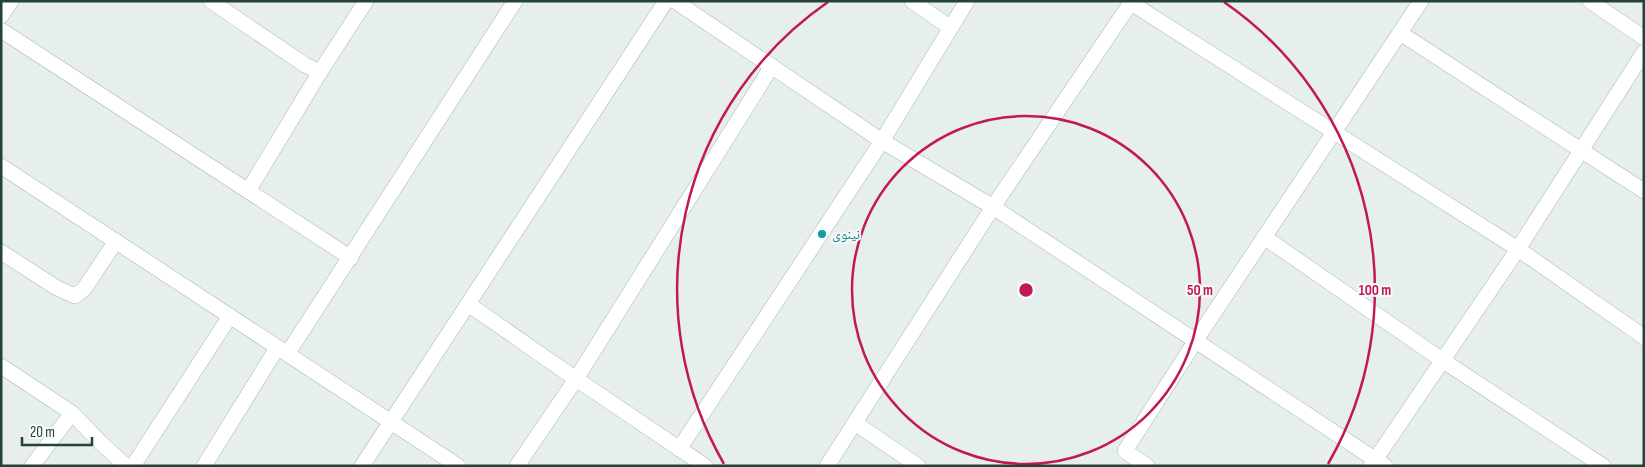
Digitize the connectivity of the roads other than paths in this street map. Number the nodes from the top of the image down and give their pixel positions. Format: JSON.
{"nodes":[{"id":1,"x":11,"y":1,"type":"edge"},
{"id":2,"x":211,"y":1,"type":"edge"},
{"id":3,"x":366,"y":1,"type":"edge"},
{"id":4,"x":515,"y":1,"type":"edge"},
{"id":5,"x":666,"y":1,"type":"edge"},
{"id":6,"x":675,"y":1,"type":"edge"},
{"id":7,"x":912,"y":1,"type":"edge"},
{"id":8,"x":968,"y":1,"type":"edge"},
{"id":9,"x":1421,"y":1,"type":"edge"},
{"id":10,"x":1590,"y":1,"type":"edge"},
{"id":11,"x":1131,"y":2,"type":"edge"},
{"id":12,"x":1,"y":16,"type":"edge"},
{"id":13,"x":950,"y":28,"type":"junction"},
{"id":14,"x":1,"y":30,"type":"edge"},
{"id":15,"x":1400,"y":33,"type":"junction"},
{"id":16,"x":1644,"y":38,"type":"edge"},
{"id":17,"x":1644,"y":52,"type":"edge"},
{"id":18,"x":772,"y":66,"type":"junction"},
{"id":19,"x":320,"y":72,"type":"junction"},
{"id":20,"x":1334,"y":132,"type":"junction"},
{"id":21,"x":882,"y":141,"type":"junction"},
{"id":22,"x":1581,"y":149,"type":"junction"},
{"id":23,"x":1,"y":166,"type":"edge"},
{"id":24,"x":1644,"y":190,"type":"edge"},
{"id":25,"x":248,"y":191,"type":"junction"},
{"id":26,"x":993,"y":207,"type":"junction"},
{"id":27,"x":1264,"y":237,"type":"junction"},
{"id":28,"x":116,"y":241,"type":"junction"},
{"id":29,"x":1518,"y":248,"type":"junction"},
{"id":30,"x":1,"y":252,"type":"edge"},
{"id":31,"x":351,"y":258,"type":"junction"},
{"id":32,"x":468,"y":304,"type":"junction"},
{"id":33,"x":230,"y":316,"type":"junction"},
{"id":34,"x":1644,"y":337,"type":"edge"},
{"id":35,"x":1196,"y":340,"type":"junction"},
{"id":36,"x":282,"y":351,"type":"junction"},
{"id":37,"x":1442,"y":360,"type":"junction"},
{"id":38,"x":1,"y":366,"type":"edge"},
{"id":39,"x":576,"y":379,"type":"junction"},
{"id":40,"x":72,"y":413,"type":"junction"},
{"id":41,"x":391,"y":422,"type":"junction"},
{"id":42,"x":855,"y":423,"type":"junction"},
{"id":43,"x":680,"y":449,"type":"junction"},
{"id":44,"x":1377,"y":464,"type":"edge"},
{"id":45,"x":32,"y":466,"type":"edge"},
{"id":46,"x":126,"y":466,"type":"edge"},
{"id":47,"x":133,"y":466,"type":"edge"},
{"id":48,"x":204,"y":466,"type":"edge"},
{"id":49,"x":362,"y":466,"type":"edge"},
{"id":50,"x":458,"y":466,"type":"edge"},
{"id":51,"x":517,"y":466,"type":"edge"},
{"id":52,"x":705,"y":466,"type":"edge"},
{"id":53,"x":827,"y":466,"type":"edge"},
{"id":54,"x":918,"y":466,"type":"edge"},
{"id":55,"x":1146,"y":466,"type":"edge"},
{"id":56,"x":1603,"y":466,"type":"edge"}],
"edges":[{"from":1,"to":12,"type":"street"},
{"from":2,"to":19,"type":"street"},
{"from":3,"to":19,"type":"street"},
{"from":4,"to":31,"type":"street"},
{"from":5,"to":32,"type":"street"},
{"from":6,"to":18,"type":"street"},
{"from":7,"to":13,"type":"street"},
{"from":8,"to":13,"type":"street"},
{"from":9,"to":15,"type":"street"},
{"from":10,"to":16,"type":"street"},
{"from":11,"to":20,"type":"street"},
{"from":11,"to":26,"type":"street"},
{"from":13,"to":21,"type":"street"},
{"from":14,"to":25,"type":"street"},
{"from":15,"to":20,"type":"street"},
{"from":15,"to":22,"type":"street"},
{"from":17,"to":22,"type":"street"},
{"from":18,"to":21,"type":"street"},
{"from":18,"to":39,"type":"street"},
{"from":19,"to":25,"type":"street"},
{"from":20,"to":27,"type":"street"},
{"from":20,"to":29,"type":"street"},
{"from":21,"to":26,"type":"street"},
{"from":21,"to":43,"type":"street"},
{"from":22,"to":24,"type":"street"},
{"from":22,"to":29,"type":"street"},
{"from":23,"to":28,"type":"street"},
{"from":25,"to":31,"type":"street"},
{"from":26,"to":35,"type":"street"},
{"from":26,"to":42,"type":"street"},
{"from":27,"to":35,"type":"street"},
{"from":27,"to":37,"type":"street"},
{"from":28,"to":30,"type":"street"},
{"from":28,"to":33,"type":"street"},
{"from":29,"to":34,"type":"street"},
{"from":29,"to":37,"type":"street"},
{"from":31,"to":36,"type":"street"},
{"from":32,"to":39,"type":"street"},
{"from":32,"to":41,"type":"street"},
{"from":33,"to":36,"type":"street"},
{"from":33,"to":47,"type":"street"},
{"from":35,"to":44,"type":"street"},
{"from":35,"to":55,"type":"street"},
{"from":36,"to":41,"type":"street"},
{"from":36,"to":48,"type":"street"},
{"from":37,"to":44,"type":"street"},
{"from":37,"to":56,"type":"street"},
{"from":38,"to":40,"type":"street"},
{"from":39,"to":43,"type":"street"},
{"from":39,"to":51,"type":"street"},
{"from":40,"to":45,"type":"street"},
{"from":40,"to":46,"type":"street"},
{"from":41,"to":49,"type":"street"},
{"from":41,"to":50,"type":"street"},
{"from":42,"to":53,"type":"street"},
{"from":42,"to":54,"type":"street"},
{"from":43,"to":52,"type":"street"}]}
